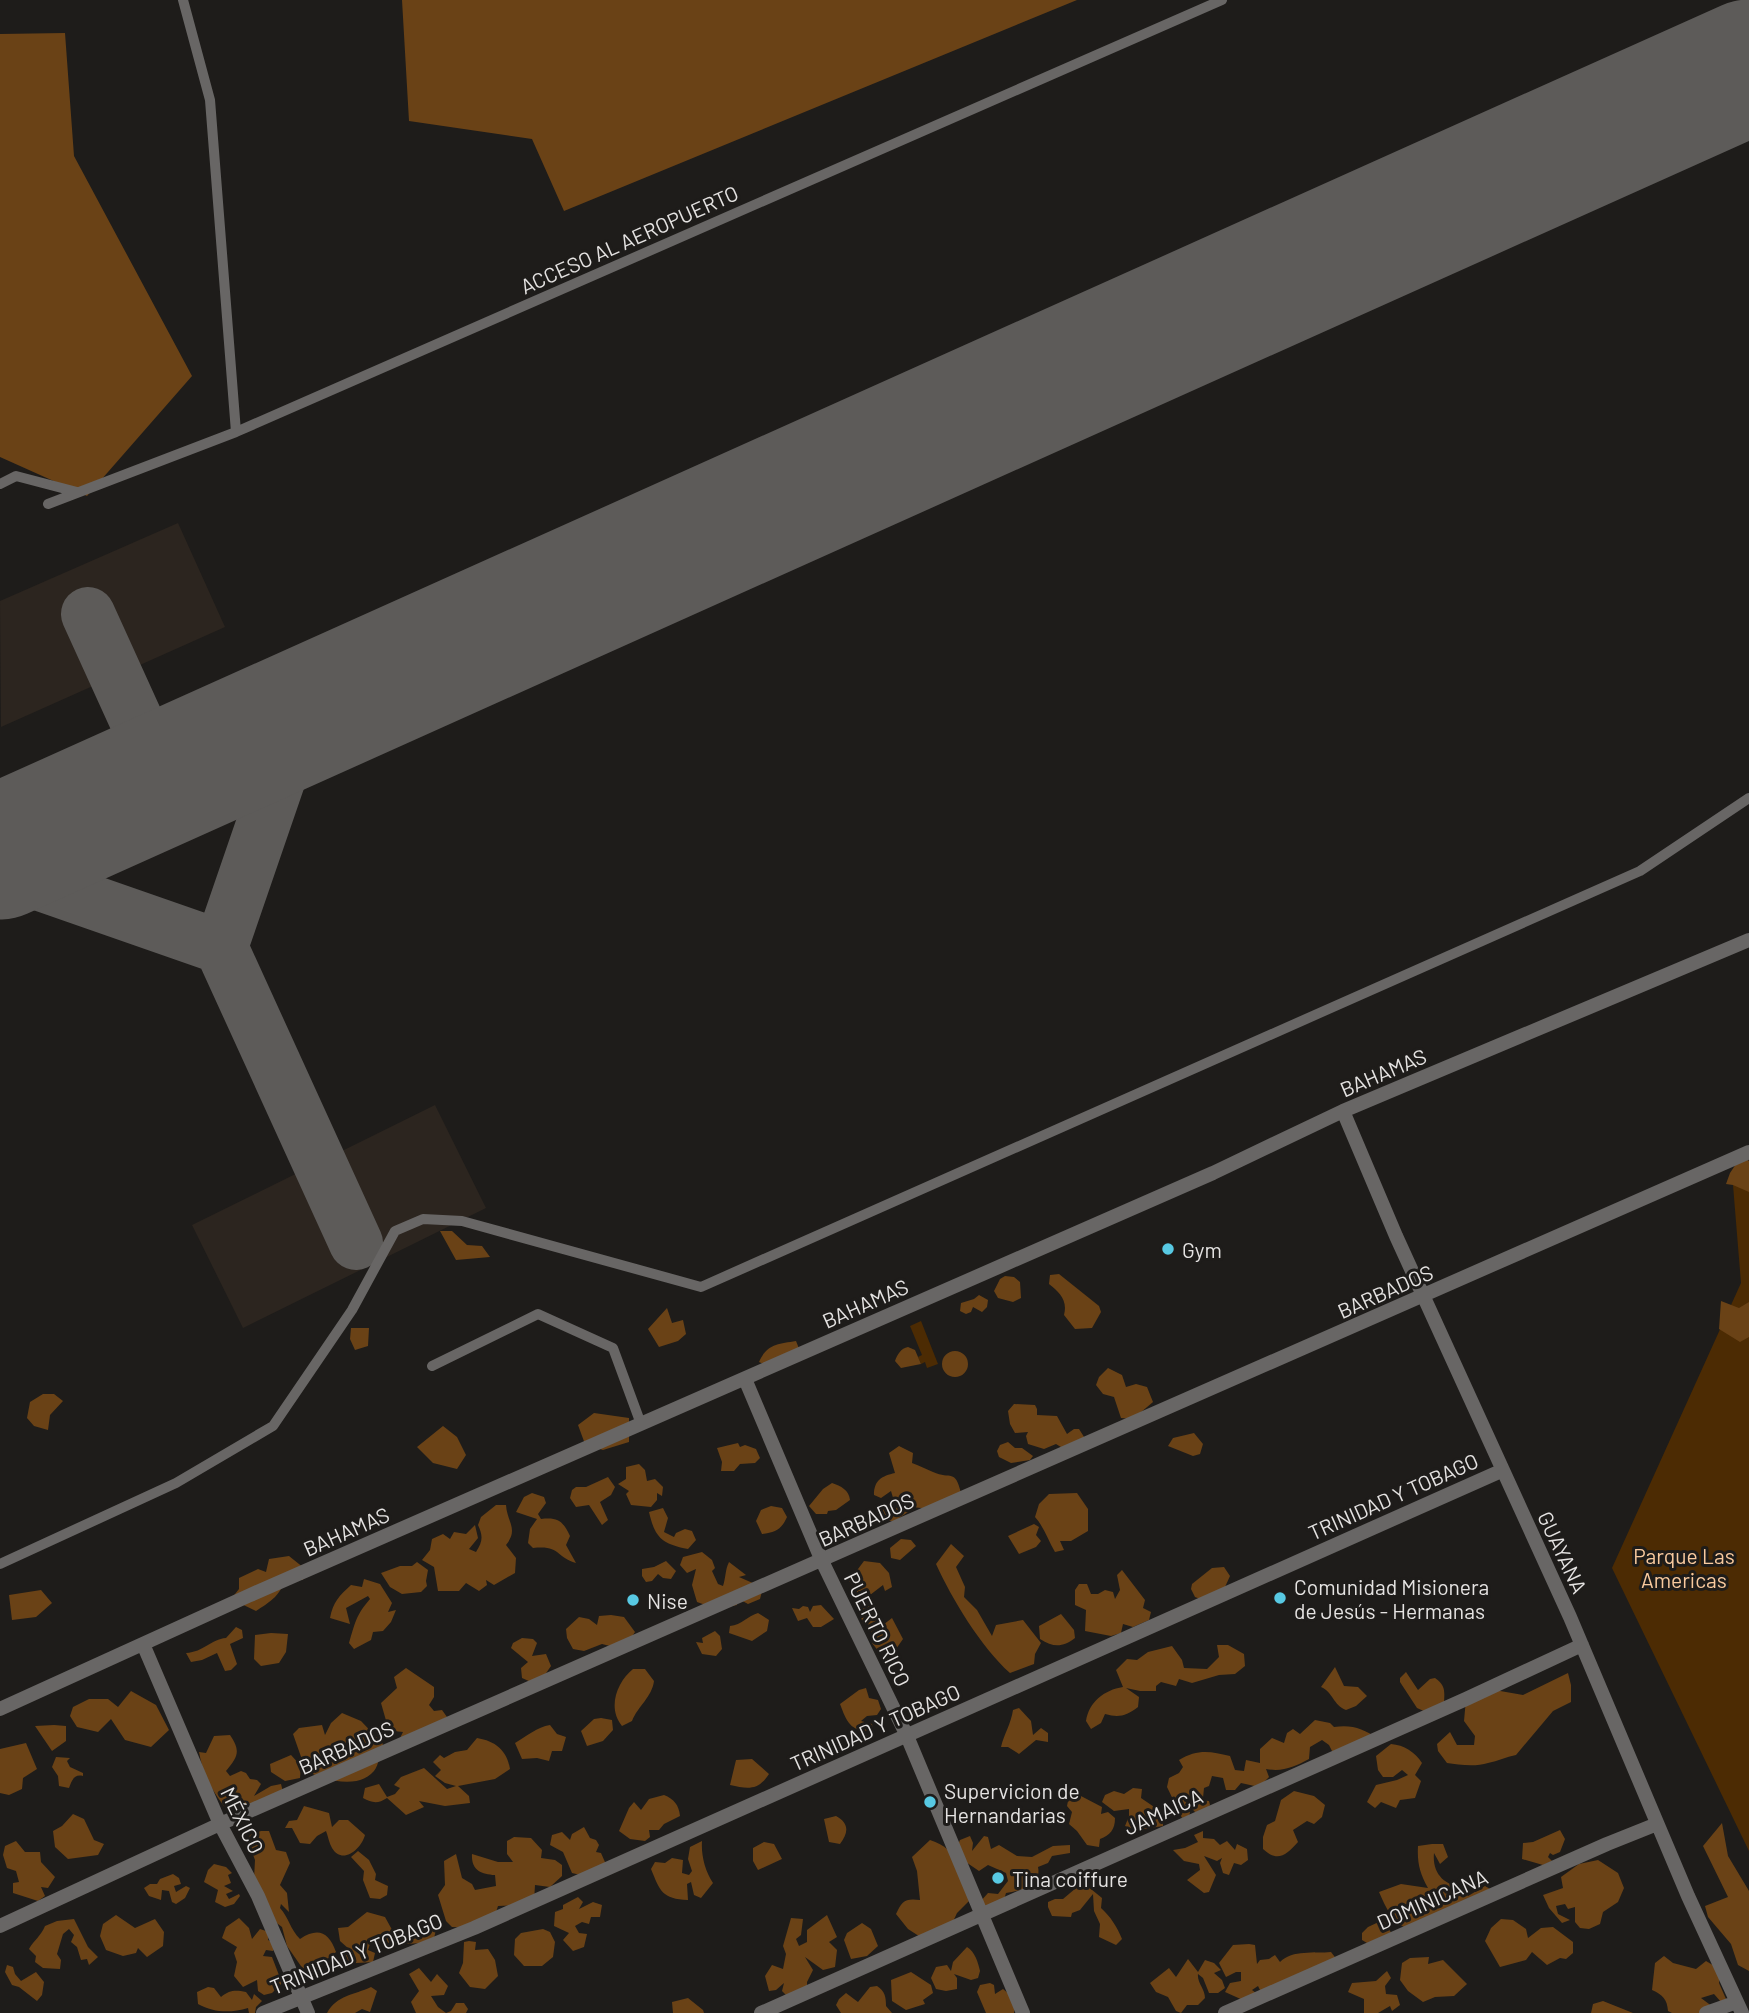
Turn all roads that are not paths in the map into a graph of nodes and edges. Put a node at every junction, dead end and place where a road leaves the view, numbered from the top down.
1 (183, 0) edge
2 (1222, 0) edge
3 (236, 432) junction
4 (0, 484) edge
5 (77, 492) junction
6 (48, 504) dead end
7 (1749, 798) edge
8 (1749, 940) edge
9 (1343, 1111) junction
10 (1749, 1152) edge
11 (1423, 1296) junction
12 (432, 1366) dead end
13 (745, 1379) junction
14 (641, 1424) junction
15 (1501, 1471) junction
16 (822, 1561) junction
17 (0, 1564) edge
18 (143, 1644) junction
19 (1582, 1645) junction
20 (0, 1709) edge
21 (906, 1736) junction
22 (220, 1824) junction
23 (1657, 1824) junction
24 (982, 1914) junction
25 (0, 1926) edge
26 (301, 1996) junction
27 (1739, 2008) edge
28 (263, 2013) edge
29 (308, 2013) edge
30 (761, 2013) edge
31 (1023, 2013) edge
32 (1225, 2013) edge
33 (1706, 2013) edge

1 - 3 lane
2 - 3 lane, ACCESO AL AEROPUERTO
3 - 5 lane, ACCESO AL AEROPUERTO
4 - 5 lane
5 - 6 lane, ACCESO AL AEROPUERTO
7 - 17 lane
8 - 9 street, BAHAMAS
9 - 11 street, GUAYANA
9 - 13 street, BAHAMAS
10 - 11 street, BARBADOS
11 - 15 street, GUAYANA
11 - 16 street, BARBADOS
12 - 14 lane
13 - 14 street, BAHAMAS
13 - 16 street, PUERTO RICO
14 - 18 street, BAHAMAS
15 - 19 street, GUAYANA
15 - 21 street, TRINIDAD Y TOBAGO
16 - 21 street, PUERTO RICO
16 - 22 street, BARBADOS
18 - 20 street, BAHAMAS
18 - 22 street, MÉXICO
19 - 23 street, GUAYANA
19 - 24 street, JAMAICA
21 - 24 street, PUERTO RICO
21 - 26 street, TRINIDAD Y TOBAGO
22 - 25 street, BARBADOS
22 - 26 street, MÉXICO
23 - 27 street, GUAYANA
23 - 32 street, DOMINICANA
24 - 30 street, JAMAICA
24 - 31 street, PUERTO RICO
26 - 28 street, TRINIDAD Y TOBAGO
26 - 29 street, MÉXICO
27 - 33 street

